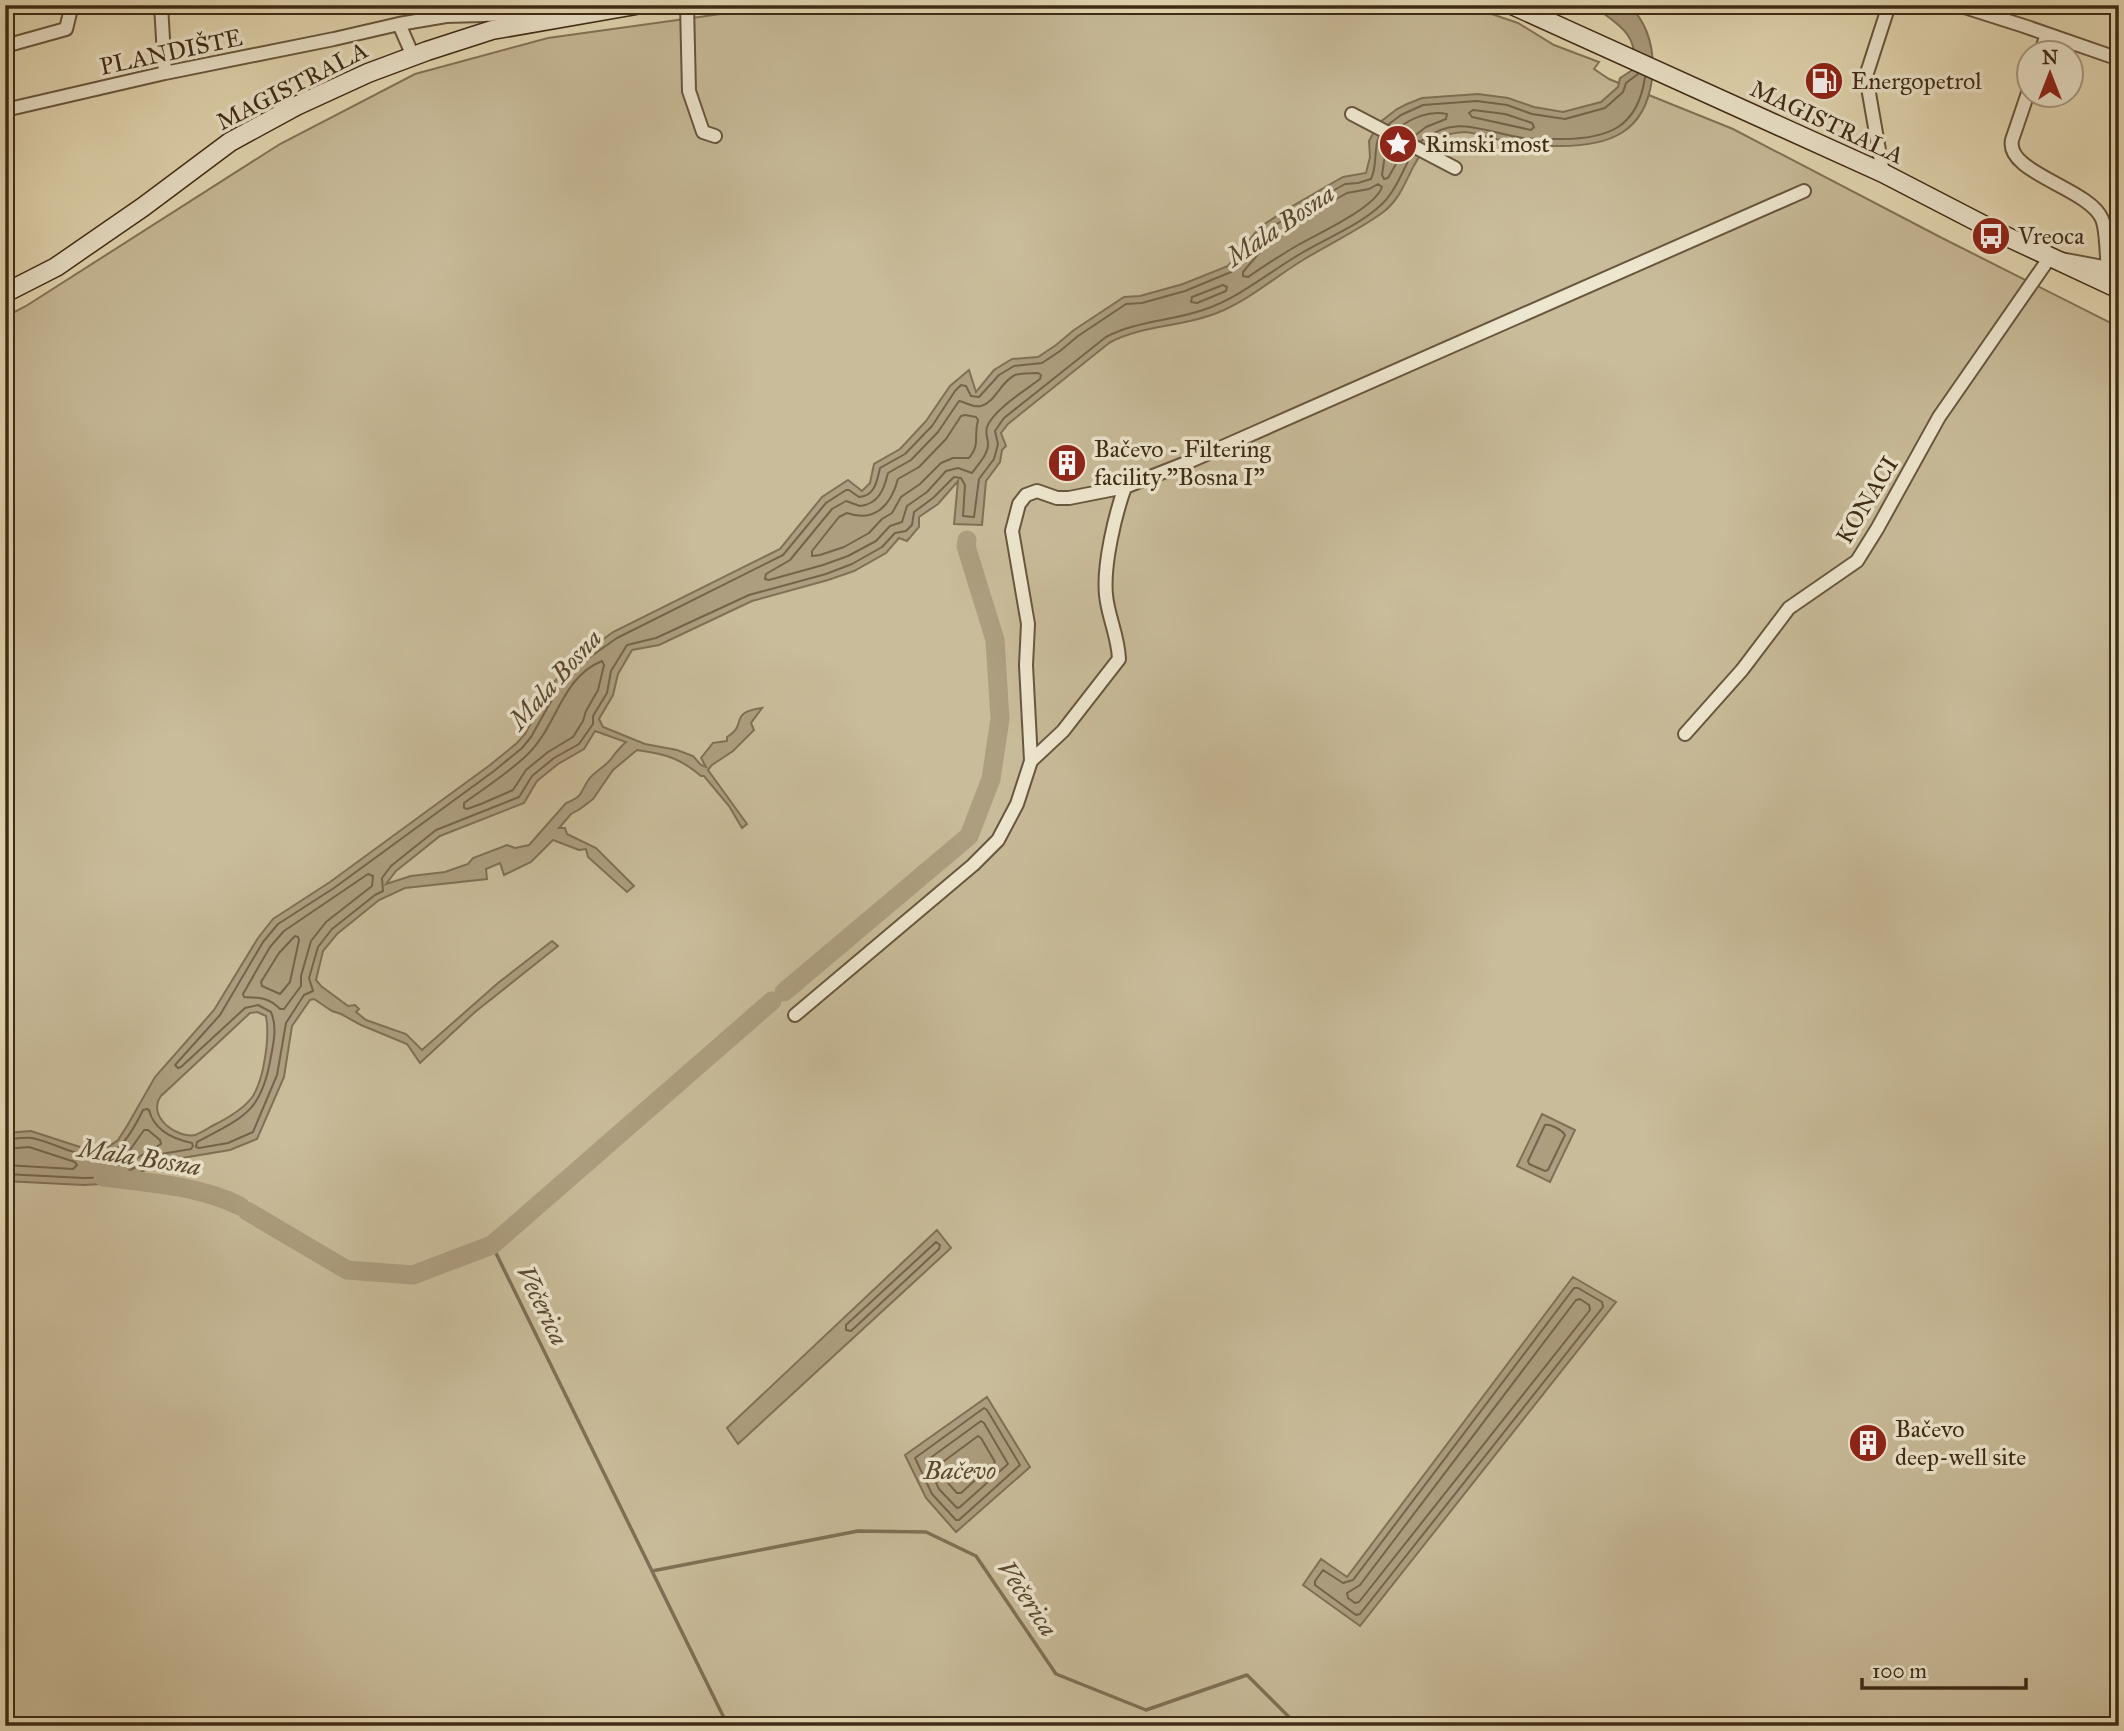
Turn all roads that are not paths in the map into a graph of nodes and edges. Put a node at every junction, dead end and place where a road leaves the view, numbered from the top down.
1 (72, 5) edge
2 (160, 5) edge
3 (636, 5) edge
4 (687, 5) edge
5 (1512, 5) edge
6 (1889, 5) edge
7 (1958, 5) edge
8 (596, 11) junction
9 (400, 24) junction
10 (2047, 34) junction
11 (2046, 38) edge
12 (5, 46) edge
13 (413, 56) junction
14 (2119, 59) edge
15 (165, 73) junction
16 (2022, 108) edge
17 (5, 110) edge
18 (1352, 114) dead end
19 (715, 136) dead end
20 (1455, 168) dead end
21 (1883, 173) junction
22 (1804, 191) dead end
23 (2050, 257) junction
24 (2113, 269) edge
25 (2119, 289) edge
26 (5, 293) edge
27 (1125, 487) junction
28 (1685, 734) dead end
29 (1031, 761) junction
30 (795, 1015) dead end

1 - 12 street
2 - 15 street
3 - 8 main road, MAGISTRALA
4 - 19 street
5 - 21 main road, MAGISTRALA
6 - 21 street
7 - 10 street
8 - 9 street, PLANDIŠTE
8 - 13 main road, MAGISTRALA
9 - 13 street
9 - 15 street, PLANDIŠTE
10 - 11 street
10 - 14 street
13 - 26 main road, MAGISTRALA
15 - 17 street, PLANDIŠTE
16 - 24 street
18 - 20 street
21 - 23 main road, MAGISTRALA
22 - 27 street
23 - 24 street
23 - 25 main road, MAGISTRALA
23 - 28 street, KONACI
27 - 29 street
27 - 29 street
29 - 30 street

